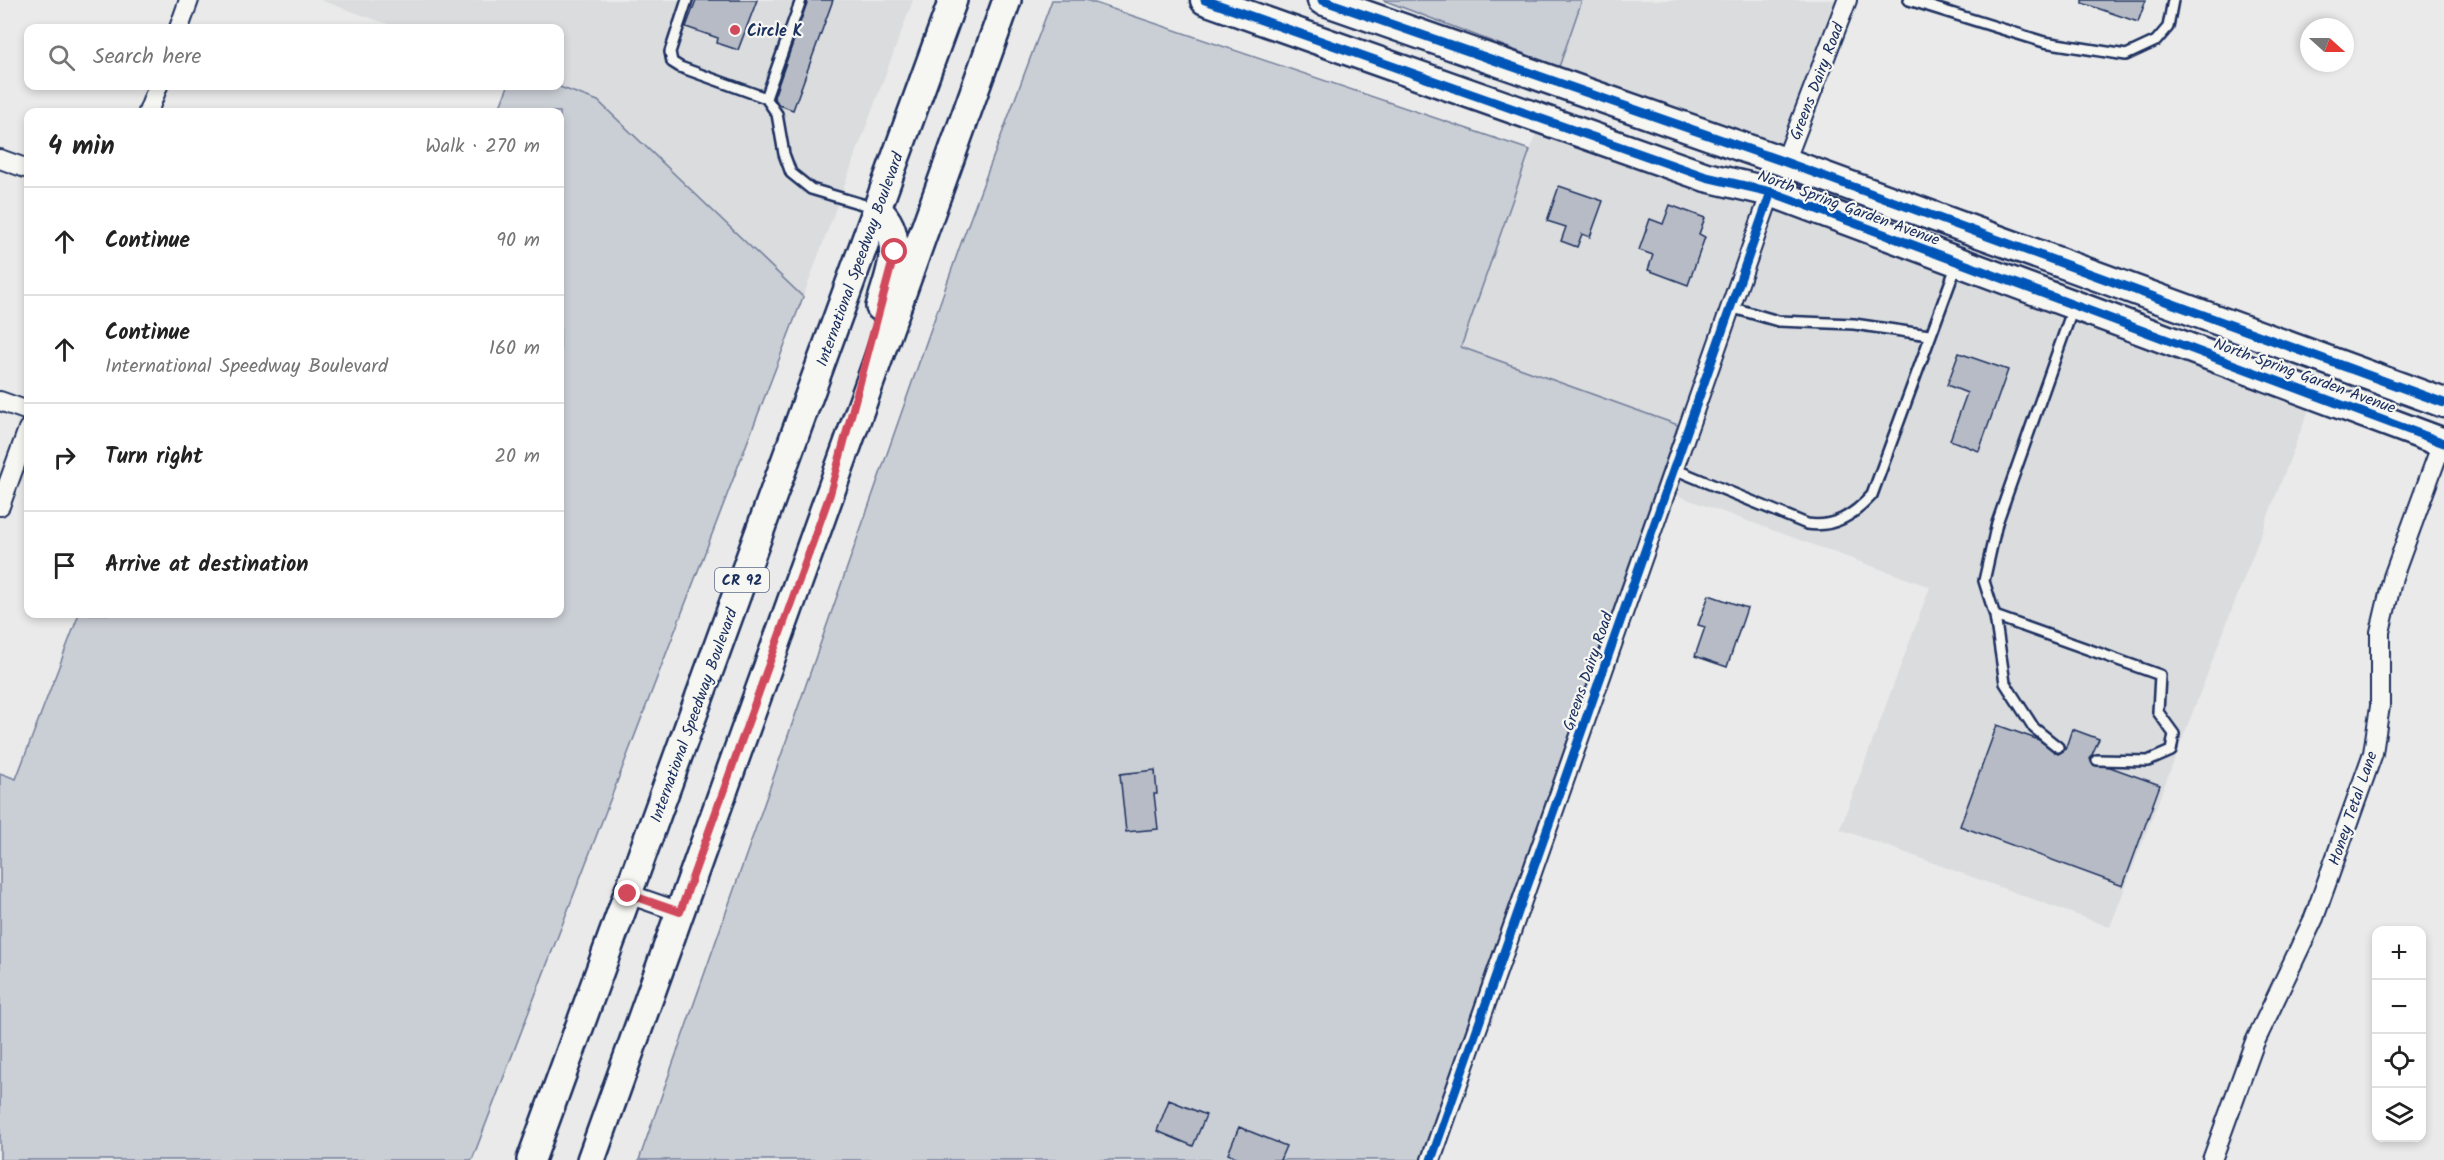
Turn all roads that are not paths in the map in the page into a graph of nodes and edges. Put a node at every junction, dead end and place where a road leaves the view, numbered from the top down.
1 (189, 0) edge
2 (687, 0) edge
3 (801, 0) edge
4 (953, 0) edge
5 (1007, 0) edge
6 (1205, 0) edge
7 (1322, 0) edge
8 (1847, 0) edge
9 (1909, 0) edge
10 (2173, 0) edge
11 (180, 24) edge
12 (156, 90) edge
13 (766, 98) junction
14 (150, 108) edge
15 (0, 159) edge
16 (1785, 162) junction
17 (24, 168) edge
18 (1706, 177) junction
19 (1856, 188) junction
20 (1771, 192) junction
21 (877, 209) junction
22 (1958, 262) junction
23 (2074, 305) junction
24 (1730, 308) junction
25 (1929, 335) junction
26 (0, 401) edge
27 (2444, 403) edge
28 (24, 410) edge
29 (24, 440) edge
30 (2443, 443) edge
31 (1674, 469) junction
32 (830, 494) junction
33 (0, 506) edge
34 (1995, 616) junction
35 (2058, 747) dead end
36 (2097, 760) dead end
37 (628, 894) junction
38 (680, 912) junction
39 (531, 1160) edge
40 (591, 1160) edge
41 (1431, 1160) edge
42 (2212, 1160) edge

1 - 11 street
2 - 13 lane
3 - 13 lane
4 - 21 main road, International Speedway Boulevard / CR 92
5 - 32 main road, CR 92
6 - 18 highway, North Spring Garden Avenue
7 - 16 highway, North Spring Garden Avenue
8 - 16 street, Greens Dairy Road
9 - 10 lane
12 - 14 street
13 - 21 lane
15 - 17 street
16 - 18 highway
16 - 19 highway, North Spring Garden Avenue
18 - 20 highway, North Spring Garden Avenue
19 - 20 highway
19 - 27 highway, North Spring Garden Avenue
20 - 22 highway, North Spring Garden Avenue
20 - 24 street, Greens Dairy Road
21 - 32 main road
21 - 37 main road, International Speedway Boulevard / CR 92
22 - 23 highway, North Spring Garden Avenue
22 - 25 lane
23 - 30 highway, North Spring Garden Avenue
23 - 34 lane
24 - 25 lane
24 - 31 street, Greens Dairy Road
25 - 31 lane
26 - 28 street
29 - 33 street
30 - 42 street, Honey Tetal Lane
31 - 41 street, Greens Dairy Road
32 - 38 main road, CR 92
34 - 35 lane
34 - 36 lane
37 - 38 street
37 - 39 main road, International Speedway Boulevard / CR 92
38 - 40 main road, CR 92

